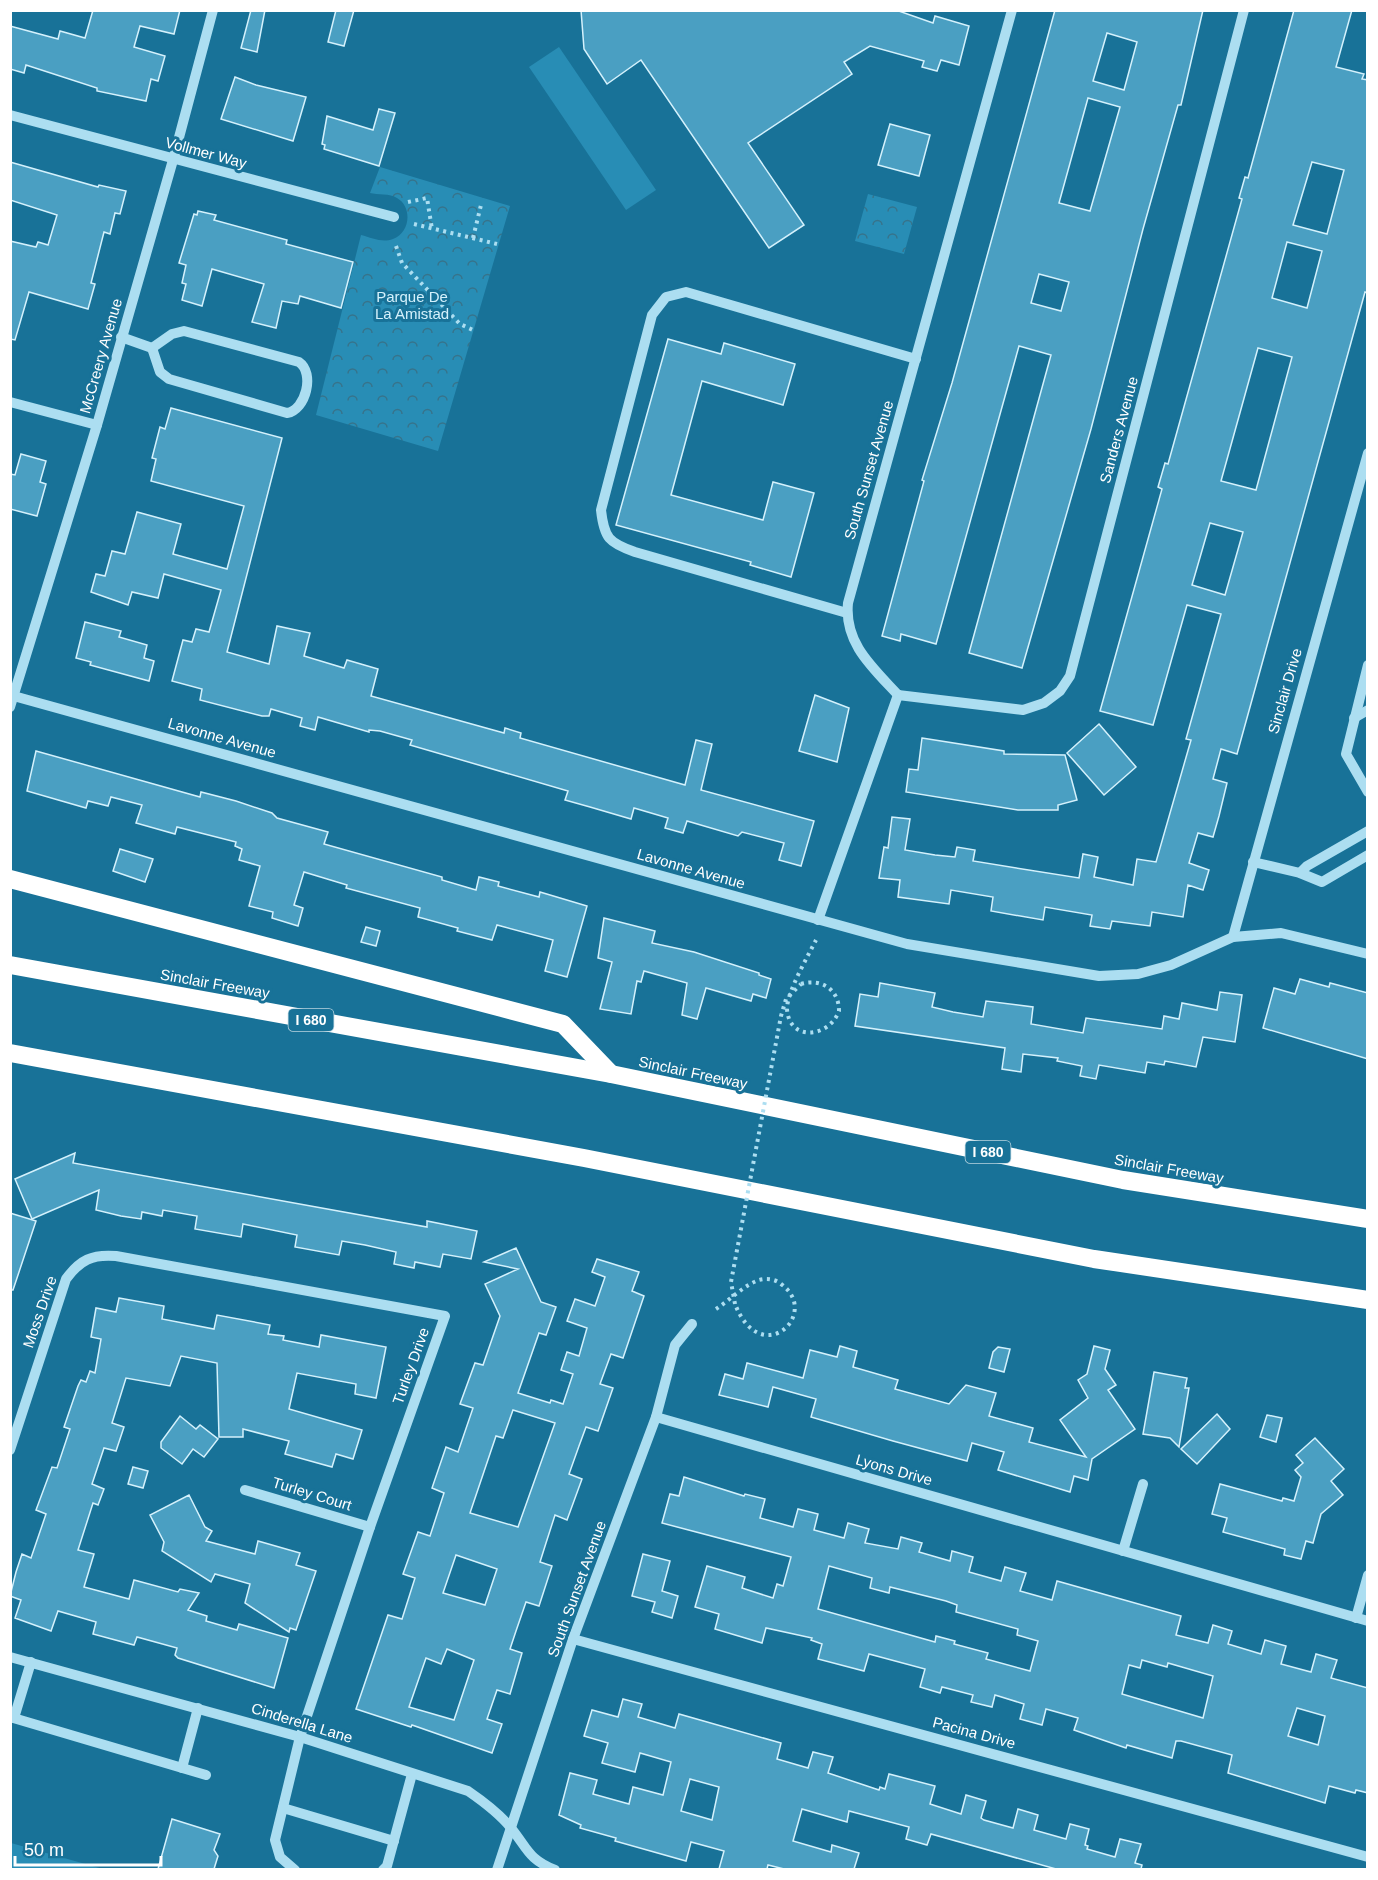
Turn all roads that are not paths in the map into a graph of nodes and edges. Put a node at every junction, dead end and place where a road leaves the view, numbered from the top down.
1 (213, 10) edge
2 (1012, 10) edge
3 (1244, 10) edge
4 (10, 115) edge
5 (174, 160) junction
6 (394, 217) dead end
7 (121, 337) junction
8 (152, 348) junction
9 (916, 359) junction
10 (10, 402) edge
11 (97, 425) junction
12 (1368, 453) edge
13 (847, 613) junction
14 (1368, 665) edge
15 (897, 695) junction
16 (12, 699) edge
17 (1368, 710) edge
18 (1354, 718) junction
19 (1368, 792) edge
20 (1368, 831) edge
21 (1368, 855) edge
22 (1253, 862) junction
23 (1300, 873) junction
24 (10, 879) edge
25 (818, 920) junction
26 (1233, 937) junction
27 (1368, 954) edge
28 (10, 965) edge
29 (10, 1053) edge
30 (611, 1074) junction
31 (1368, 1219) edge
32 (86, 1258) joint
33 (1359, 1299) edge
34 (1368, 1314) edge
35 (692, 1324) dead end
36 (656, 1417) junction
37 (10, 1450) edge
38 (1143, 1484) dead end
39 (245, 1490) dead end
40 (370, 1527) junction
41 (1123, 1551) junction
42 (1368, 1575) edge
43 (1356, 1618) junction
44 (1368, 1621) edge
45 (573, 1638) junction
46 (10, 1657) edge
47 (31, 1662) junction
48 (198, 1708) junction
49 (12, 1718) edge
50 (300, 1737) junction
51 (182, 1768) junction
52 (412, 1773) junction
53 (206, 1775) dead end
54 (283, 1808) junction
55 (511, 1828) junction
56 (394, 1841) junction
57 (1368, 1857) edge
58 (295, 1869) edge
59 (383, 1869) edge
60 (497, 1869) edge
61 (555, 1869) edge

1 - 5 street, McCreery Avenue
2 - 9 street, South Sunset Avenue
3 - 15 street, Sanders Avenue
4 - 5 street, Vollmer Way
5 - 6 street, Vollmer Way
5 - 7 street, McCreery Avenue
7 - 8 street
7 - 11 street, McCreery Avenue
8 - 8 street
9 - 13 street, South Sunset Avenue
9 - 13 street
10 - 11 street
11 - 16 street, McCreery Avenue
12 - 22 street, Sinclair Drive
13 - 15 street, South Sunset Avenue
14 - 18 street
15 - 25 street
16 - 25 street, Lavonne Avenue
17 - 18 street
18 - 19 street
20 - 23 street
21 - 23 street
22 - 23 street
22 - 26 street, Sinclair Drive
24 - 30 highway
25 - 26 street, Lavonne Avenue
26 - 27 street, Lavonne Avenue
28 - 30 highway, Sinclair Freeway / I 680
29 - 33 highway
30 - 31 highway, Sinclair Freeway / I 680
32 - 37 street, Moss Drive
32 - 40 street, Turley Drive
33 - 34 highway
35 - 36 street, South Sunset Avenue
36 - 41 street, Lyons Drive
36 - 45 street, South Sunset Avenue
38 - 41 street
39 - 40 street, Turley Court
40 - 50 street, Turley Drive
41 - 43 street, Lyons Drive
42 - 43 street
43 - 44 street, Lyons Drive
45 - 55 street, South Sunset Avenue
45 - 57 street, Pacina Drive
46 - 47 street, Cinderella Lane
47 - 48 street, Cinderella Lane
47 - 49 street
48 - 50 street, Cinderella Lane
48 - 51 street
49 - 51 street
50 - 52 street, Cinderella Lane
50 - 54 street, Turley Drive
51 - 53 street
52 - 55 street, Cinderella Lane
52 - 56 street
54 - 56 street
54 - 58 street, Turley Drive
55 - 60 street, South Sunset Avenue
55 - 61 street, Cinderella Lane
56 - 59 street

